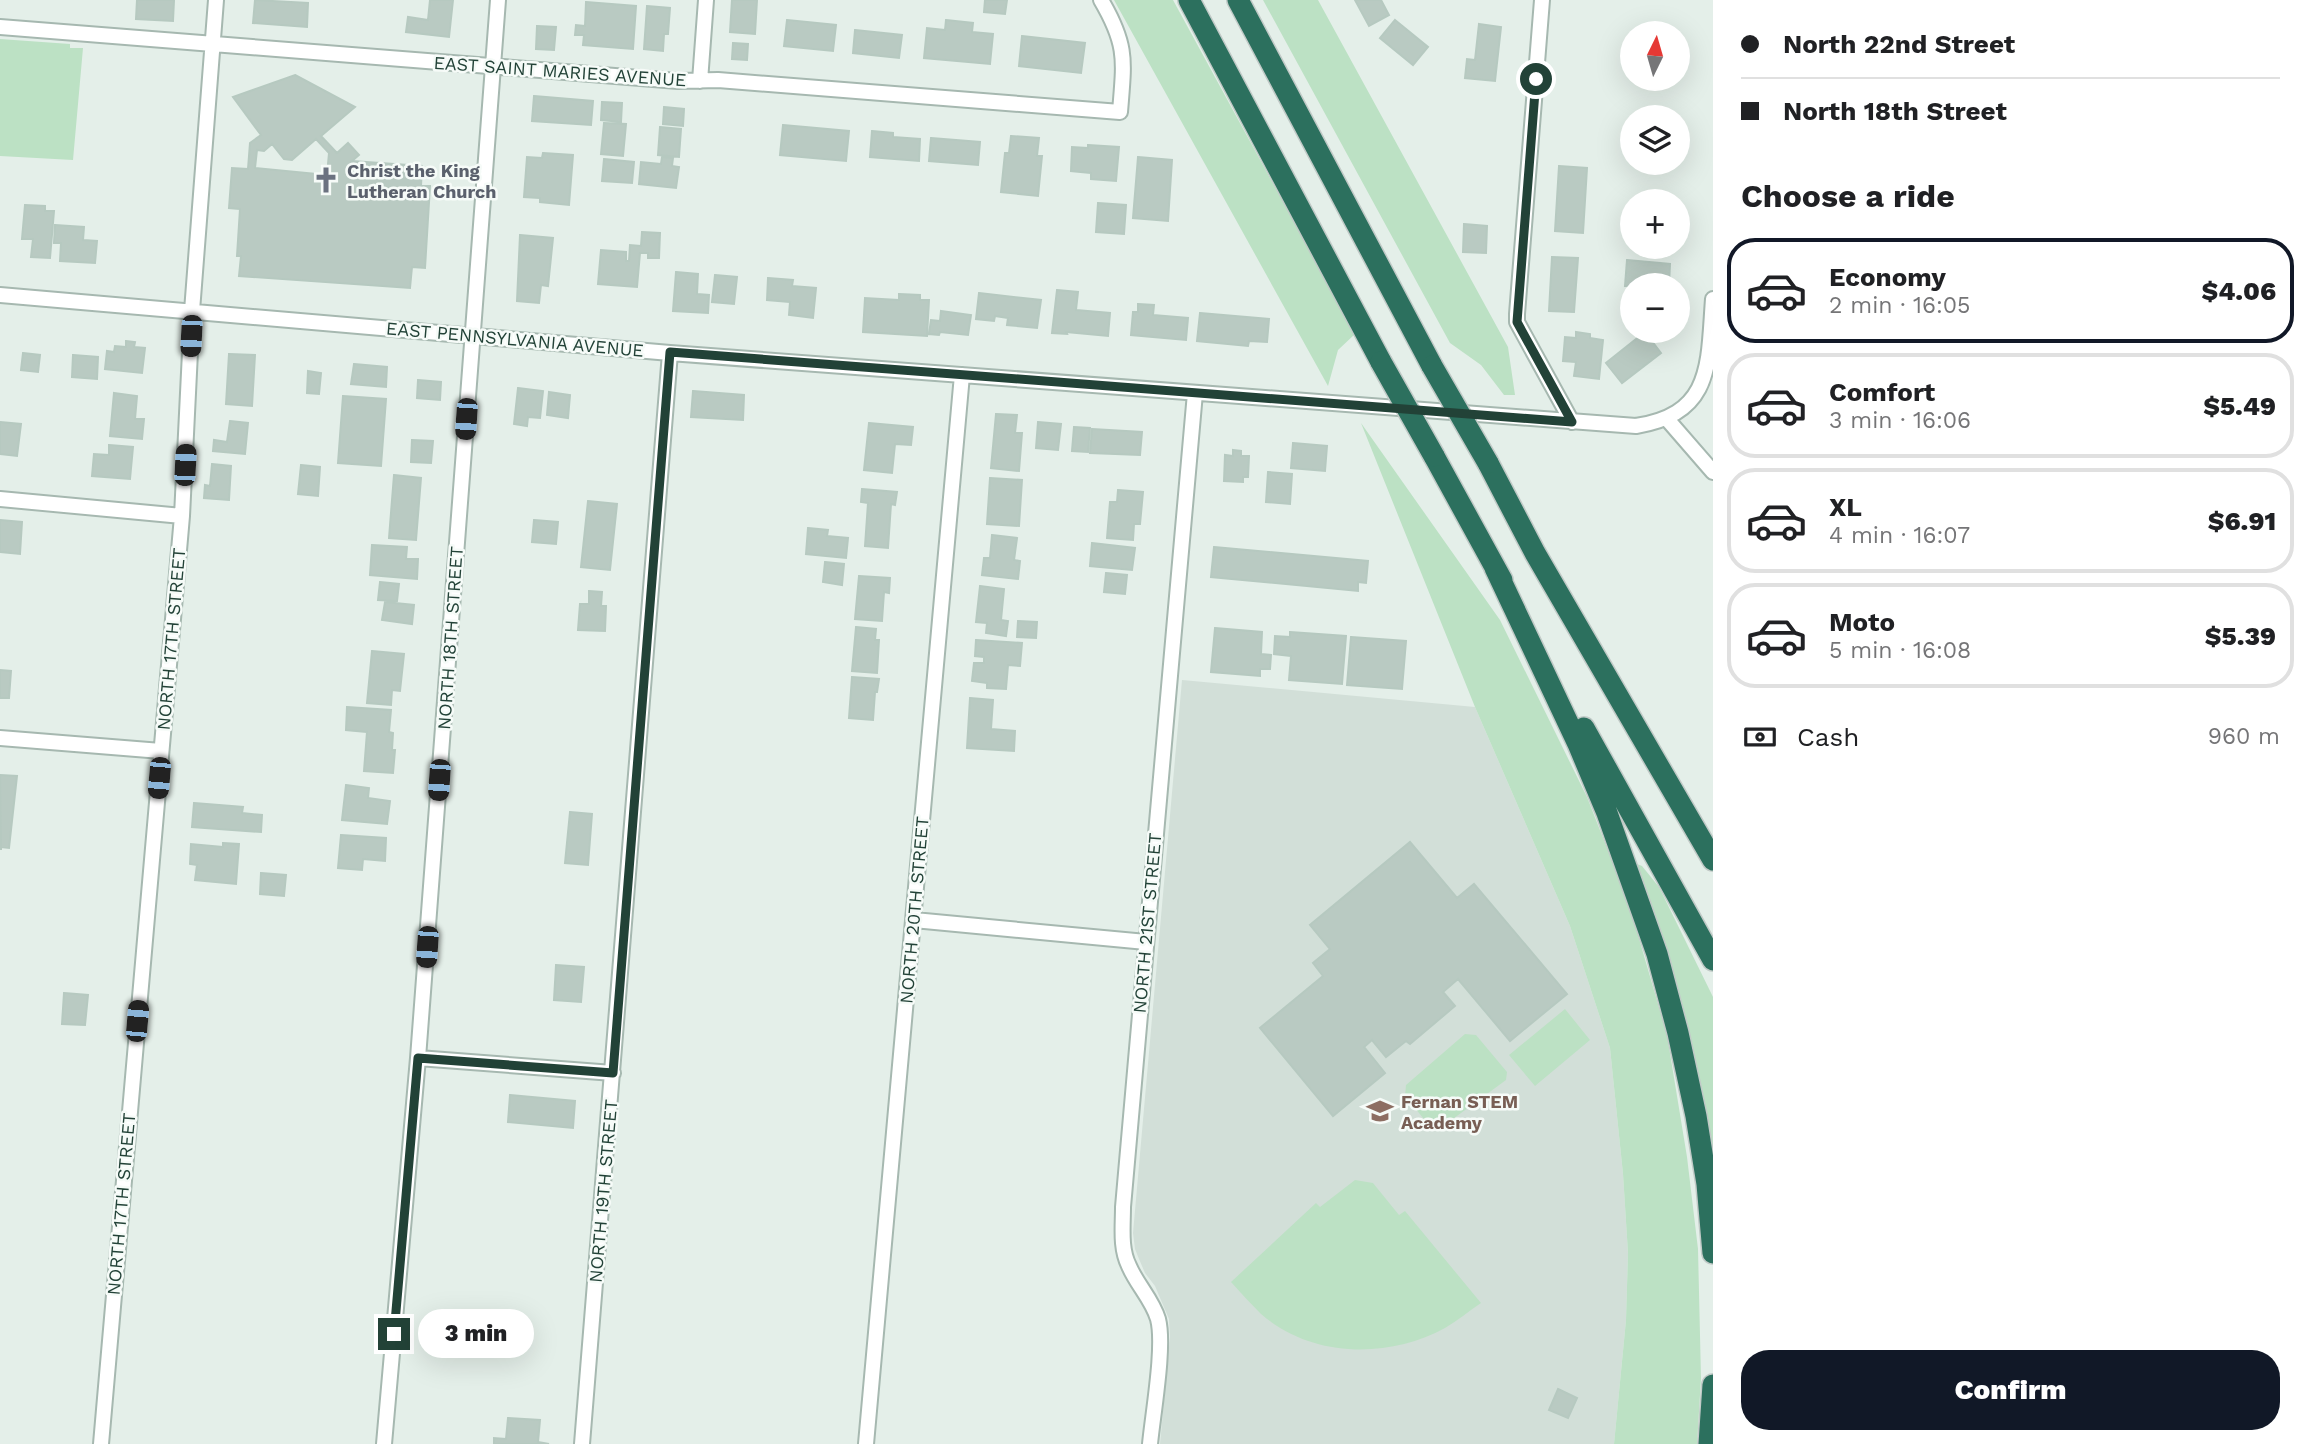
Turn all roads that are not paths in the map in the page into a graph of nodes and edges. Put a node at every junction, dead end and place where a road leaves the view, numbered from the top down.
1 (216, 0) edge
2 (498, 0) edge
3 (706, 0) edge
4 (1101, 0) edge
5 (1189, 0) edge
6 (1238, 0) edge
7 (1530, 0) edge
8 (1542, 0) edge
9 (0, 27) edge
10 (212, 44) junction
11 (492, 66) junction
12 (699, 81) junction
13 (0, 295) edge
14 (1713, 299) edge
15 (192, 311) junction
16 (472, 336) junction
17 (670, 352) junction
18 (962, 375) junction
19 (1195, 393) junction
20 (1667, 419) junction
21 (1572, 422) junction
22 (1713, 472) edge
23 (0, 499) edge
24 (182, 516) junction
25 (1495, 568) junction
26 (0, 738) edge
27 (161, 751) junction
28 (1713, 860) edge
29 (914, 920) junction
30 (1146, 942) junction
31 (1713, 960) edge
32 (418, 1058) junction
33 (613, 1073) junction
34 (1713, 1253) edge
35 (1713, 1385) edge
36 (100, 1444) edge
37 (384, 1444) edge
38 (582, 1444) edge
39 (866, 1444) edge
40 (1150, 1444) edge
41 (1709, 1444) edge

1 - 10 street, NORTH 17TH STREET
2 - 11 street, NORTH 18TH STREET
3 - 12 street
4 - 12 street, EAST SAINT MARIES AVENUE
5 - 25 highway, bridge
6 - 28 highway, bridge
7 - 8 street
8 - 21 street
9 - 10 street, EAST SAINT MARIES AVENUE
10 - 11 street, EAST SAINT MARIES AVENUE
10 - 15 street, NORTH 17TH STREET
11 - 12 street, EAST SAINT MARIES AVENUE
11 - 16 street, NORTH 18TH STREET
13 - 15 street, EAST PENNSYLVANIA AVENUE
14 - 20 street, EAST PENNSYLVANIA AVENUE
15 - 16 street, EAST PENNSYLVANIA AVENUE
15 - 24 street, NORTH 17TH STREET
16 - 17 street, EAST PENNSYLVANIA AVENUE
16 - 32 street, NORTH 18TH STREET
17 - 18 street, EAST PENNSYLVANIA AVENUE
17 - 33 street, NORTH 19TH STREET
18 - 19 street, EAST PENNSYLVANIA AVENUE
18 - 29 street, NORTH 20TH STREET
19 - 21 street, EAST PENNSYLVANIA AVENUE
19 - 30 street, NORTH 21ST STREET
20 - 21 street, EAST PENNSYLVANIA AVENUE
20 - 22 street
23 - 24 street
24 - 27 street, NORTH 17TH STREET
25 - 31 highway
25 - 34 highway
26 - 27 street
27 - 36 street, NORTH 17TH STREET
29 - 30 street
29 - 39 street, NORTH 20TH STREET
30 - 40 street, NORTH 21ST STREET
32 - 33 street
32 - 37 street, NORTH 18TH STREET
33 - 38 street, NORTH 19TH STREET
35 - 41 highway

